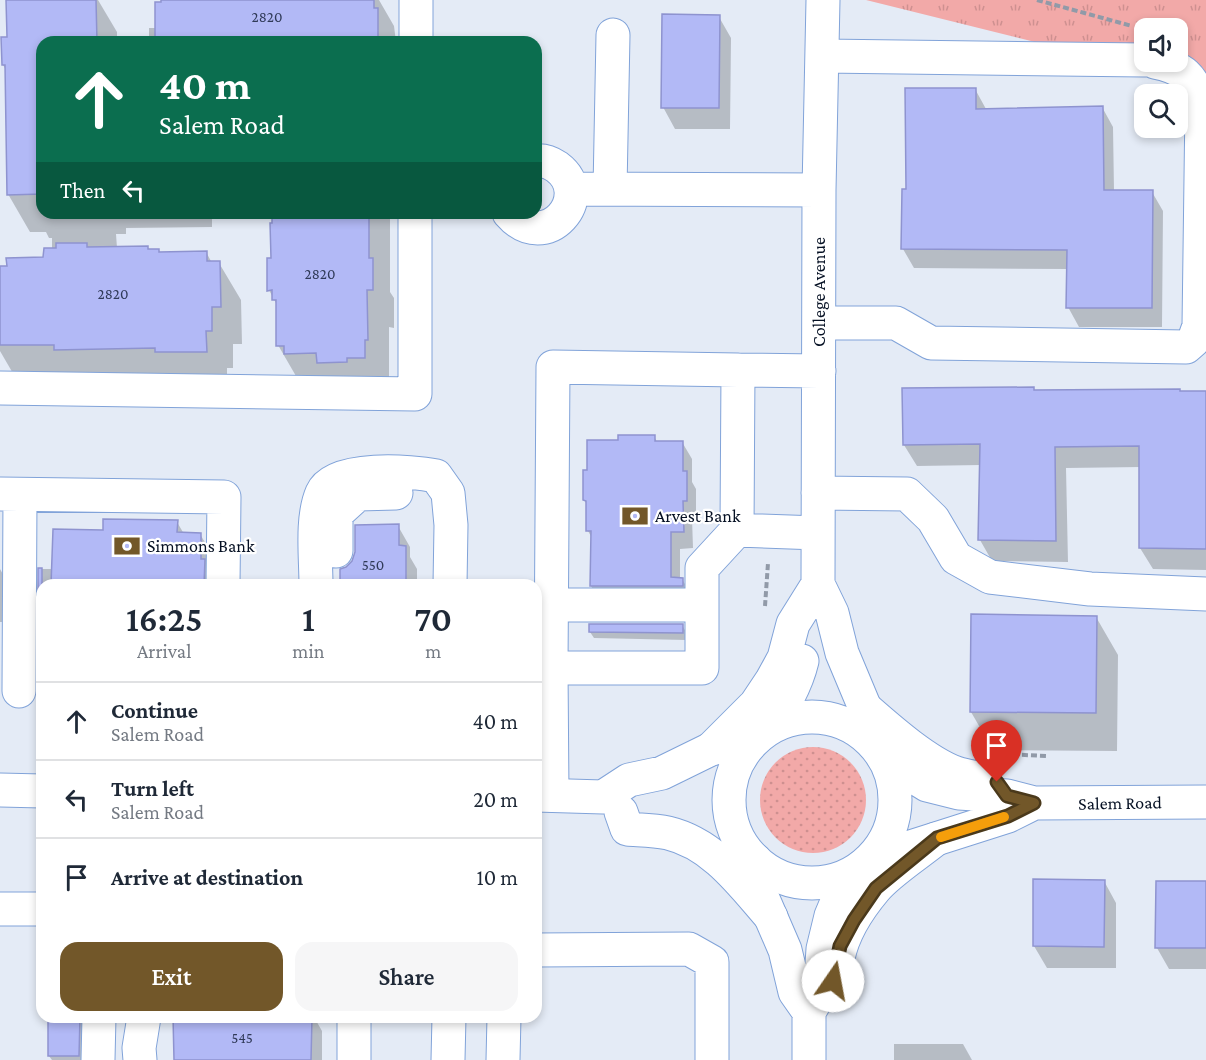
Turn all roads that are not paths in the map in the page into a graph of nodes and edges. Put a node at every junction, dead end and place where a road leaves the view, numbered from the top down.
1 (416, 0) edge
2 (823, 0) edge
3 (613, 35) dead end
4 (416, 36) edge
5 (823, 56) junction
6 (1134, 60) edge
7 (1182, 72) edge
8 (542, 162) edge
9 (571, 189) junction
10 (610, 189) junction
11 (819, 190) junction
12 (415, 219) edge
13 (514, 219) edge
14 (819, 323) junction
15 (738, 370) junction
16 (819, 371) junction
17 (0, 388) edge
18 (818, 493) junction
19 (10, 495) edge
20 (451, 525) junction
21 (737, 530) junction
22 (818, 533) junction
23 (223, 579) edge
24 (316, 579) edge
25 (336, 579) edge
26 (450, 579) edge
27 (813, 592) junction
28 (1206, 594) edge
29 (551, 605) junction
30 (702, 605) junction
31 (551, 668) junction
32 (20, 691) edge
33 (865, 708) junction
34 (763, 733) junction
35 (711, 748) junction
36 (880, 752) junction
37 (0, 790) edge
38 (36, 791) edge
39 (544, 795) edge
40 (1021, 800) junction
41 (1206, 802) edge
42 (612, 804) junction
43 (937, 838) junction
44 (748, 851) junction
45 (866, 863) junction
46 (0, 909) edge
47 (36, 909) edge
48 (771, 917) junction
49 (542, 950) edge
50 (814, 1002) junction
51 (99, 1023) edge
52 (143, 1023) edge
53 (354, 1023) edge
54 (449, 1023) edge
55 (504, 1023) edge
56 (98, 1060) edge
57 (140, 1060) edge
58 (354, 1060) edge
59 (448, 1060) edge
60 (503, 1060) edge
61 (712, 1060) edge
62 (809, 1060) edge

1 - 4 main road
2 - 5 main road, College Avenue
3 - 10 main road
5 - 6 main road
5 - 11 main road, College Avenue
7 - 14 main road
8 - 9 main road
9 - 10 main road
9 - 13 main road
10 - 11 main road
11 - 14 main road, College Avenue
12 - 17 main road
14 - 16 main road, College Avenue
15 - 16 main road
15 - 21 main road
15 - 29 main road
16 - 18 main road, College Avenue
18 - 22 main road, College Avenue
18 - 28 main road
19 - 23 main road
19 - 32 main road
20 - 24 main road
20 - 25 main road
20 - 26 main road
21 - 22 main road
21 - 30 main road
22 - 27 main road, College Avenue
27 - 33 main road, College Avenue
27 - 34 main road, College Avenue
27 - 35 main road
29 - 30 main road
29 - 31 main road
30 - 31 main road
31 - 39 main road
33 - 36 main road, College Avenue
33 - 40 main road
34 - 35 main road
34 - 36 main road
34 - 44 main road
35 - 42 main road
36 - 40 main road, Salem Road
36 - 45 main road
37 - 38 main road
39 - 42 main road
40 - 41 main road, Salem Road
40 - 43 main road, Salem Road
42 - 44 main road
42 - 48 main road
43 - 45 main road, Salem Road
43 - 50 main road
44 - 45 main road
44 - 48 main road
45 - 50 main road
46 - 47 main road
48 - 50 main road
49 - 61 main road
50 - 62 main road
51 - 56 main road
52 - 57 main road
53 - 58 main road
54 - 59 main road
55 - 60 main road

